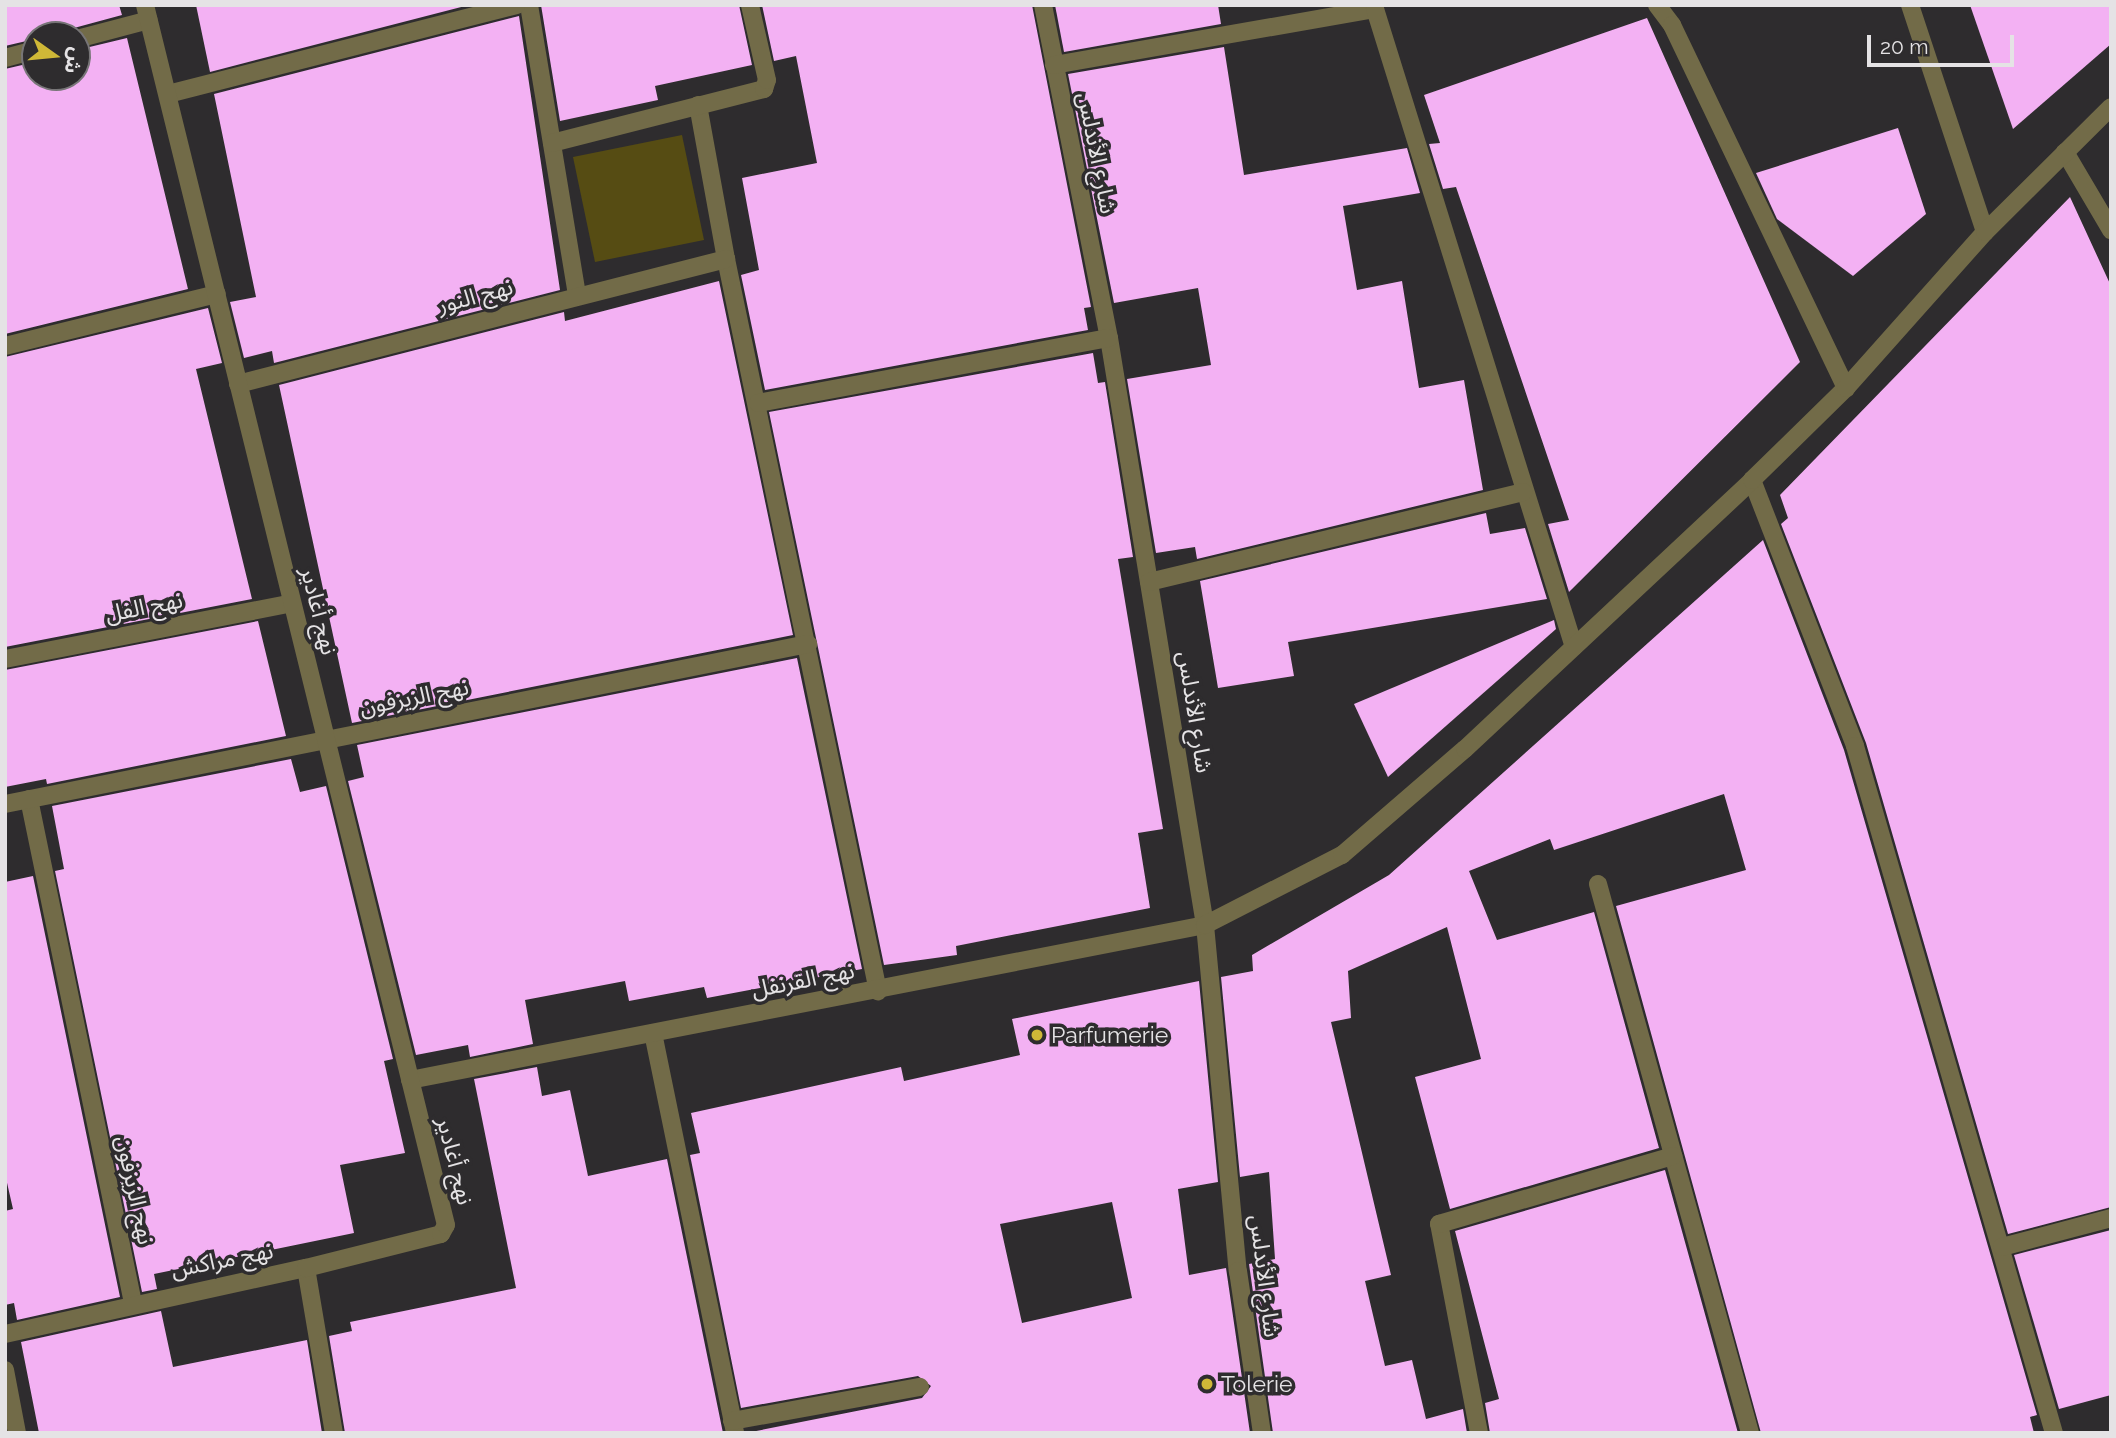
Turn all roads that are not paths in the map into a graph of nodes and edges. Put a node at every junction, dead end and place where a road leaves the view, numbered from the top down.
1 (516, 5) edge
2 (529, 5) edge
3 (750, 5) edge
4 (1043, 5) edge
5 (1657, 5) edge
6 (1910, 5) edge
7 (147, 13) edge
8 (91, 34) edge
9 (1054, 65) junction
10 (168, 94) junction
11 (698, 105) junction
12 (2111, 107) edge
13 (552, 143) junction
14 (2065, 152) junction
15 (2111, 230) edge
16 (1985, 232) junction
17 (726, 259) junction
18 (217, 294) junction
19 (577, 295) junction
20 (1109, 338) junction
21 (5, 346) edge
22 (238, 384) junction
23 (1846, 388) junction
24 (758, 403) junction
25 (1752, 480) junction
26 (1524, 492) junction
27 (1149, 582) junction
28 (292, 603) junction
29 (808, 644) junction
30 (1574, 647) junction
31 (5, 659) edge
32 (325, 739) junction
33 (29, 799) junction
34 (5, 804) edge
35 (1598, 884) dead end
36 (1205, 925) junction
37 (878, 991) junction
38 (653, 1033) junction
39 (410, 1080) junction
40 (1673, 1156) junction
41 (2111, 1218) edge
42 (445, 1228) joint
43 (2002, 1247) junction
44 (306, 1268) junction
45 (133, 1303) junction
46 (5, 1334) edge
47 (5, 1370) edge
48 (920, 1387) dead end
49 (733, 1427) edge
50 (17, 1433) edge
51 (334, 1433) edge
52 (1262, 1433) edge
53 (1479, 1433) edge
54 (1750, 1433) edge
55 (2054, 1433) edge

1 - 10 street
2 - 13 street
3 - 11 street
4 - 9 street, شارع الأندلس
5 - 23 street
6 - 16 street
7 - 8 street
7 - 10 street, نهج أغادير
9 - 20 street, شارع الأندلس
9 - 26 street
10 - 18 street, نهج أغادير
11 - 13 street
11 - 17 street
12 - 14 street, نهج القرنفل
13 - 19 street
14 - 15 street
14 - 16 street, نهج القرنفل
16 - 23 street, نهج القرنفل
17 - 19 street, نهج النور
17 - 24 street
18 - 21 street
18 - 22 street, نهج أغادير
19 - 22 street, نهج النور
20 - 24 street
20 - 27 street, شارع الأندلس
22 - 28 street, نهج أغادير
23 - 25 street, نهج القرنفل
24 - 29 street
25 - 30 street, نهج القرنفل
25 - 43 street
26 - 27 street
26 - 30 street
27 - 36 street, شارع الأندلس
28 - 31 street, نهج الفل
28 - 32 street, نهج أغادير
29 - 32 street, نهج الزيزفون
29 - 37 street
30 - 36 street, نهج القرنفل
32 - 33 street, نهج الزيزفون
32 - 39 street, نهج أغادير
33 - 34 street, نهج الزيزفون
33 - 45 street, نهج الزيزفون
35 - 40 street
36 - 37 street, نهج القرنفل
36 - 52 street, شارع الأندلس
37 - 38 street, نهج القرنفل
38 - 39 street, نهج القرنفل
38 - 49 street
39 - 42 street, نهج أغادير
40 - 53 street
40 - 54 street
41 - 43 street
42 - 44 street, نهج مراكش
43 - 55 street
44 - 45 street, نهج مراكش
44 - 51 street
45 - 46 street, نهج مراكش
47 - 50 street
48 - 49 street

